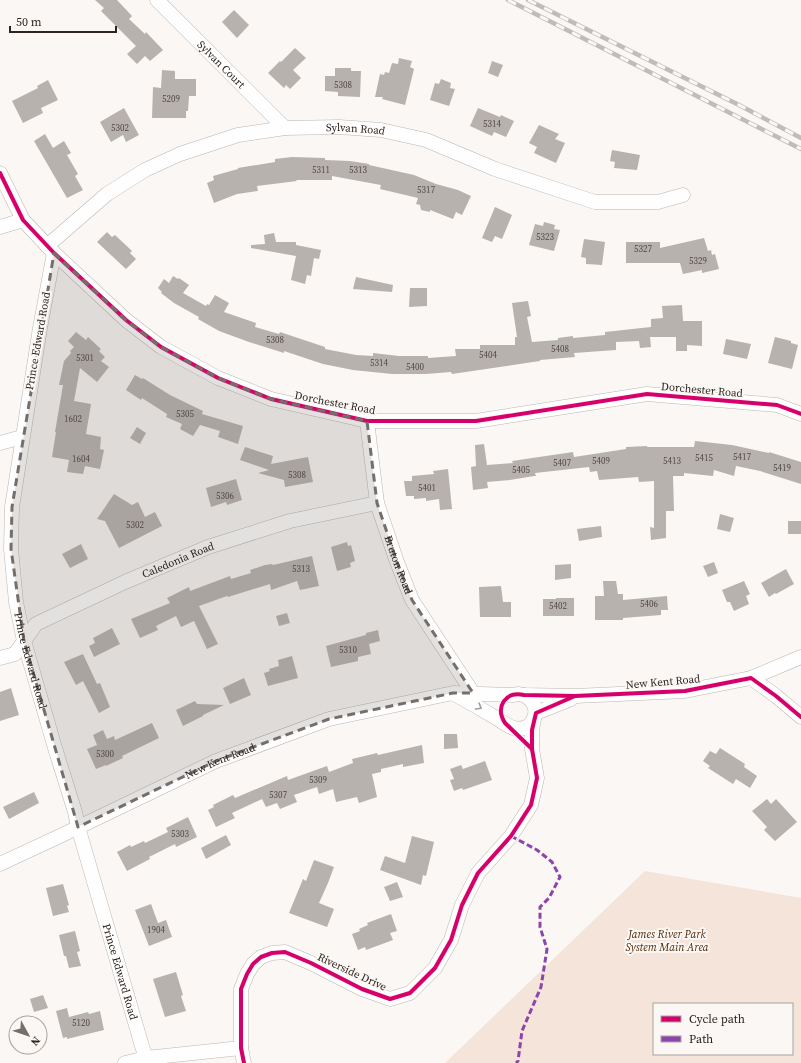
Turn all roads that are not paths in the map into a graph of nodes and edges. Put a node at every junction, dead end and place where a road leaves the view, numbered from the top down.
1 (157, 0) edge
2 (286, 128) junction
3 (0, 174) edge
4 (683, 195) dead end
5 (23, 220) junction
6 (0, 227) edge
7 (50, 249) junction
8 (801, 414) edge
9 (367, 421) junction
10 (22, 437) junction
11 (0, 443) edge
12 (377, 503) junction
13 (24, 641) junction
14 (801, 657) edge
15 (0, 658) edge
16 (751, 678) junction
17 (452, 693) junction
18 (473, 693) junction
19 (519, 695) junction
20 (575, 696) junction
21 (535, 715) junction
22 (801, 717) edge
23 (507, 725) junction
24 (532, 749) junction
25 (78, 827) junction
26 (0, 864) edge
27 (241, 1048) junction
28 (146, 1058) junction
29 (125, 1063) edge
30 (244, 1063) edge

1 - 2 street, Sylvan Court
2 - 4 street, Sylvan Road
2 - 7 street, Sylvan Road
3 - 5 street, Dorchester Road
5 - 6 street
5 - 7 street, Dorchester Road
7 - 9 street, Dorchester Road
7 - 10 street, Prince Edward Road
8 - 9 street, Dorchester Road
9 - 12 street, Bruton Road
10 - 11 street
10 - 13 street, Prince Edward Road
12 - 13 street, Caledonia Road
12 - 18 street, Bruton Road
13 - 15 street, Caledonia Road
13 - 25 street, Prince Edward Road
14 - 16 street, New Kent Road
16 - 20 street, New Kent Road
16 - 22 street
17 - 18 street, New Kent Road
17 -> 23 street
17 - 25 street, New Kent Road
18 - 19 street, New Kent Road
19 - 20 street, New Kent Road
19 - 21 street
19 - 23 street
20 - 21 street, New Kent Road
21 - 23 street, New Kent Road
21 - 24 street, Riverside Drive
23 - 24 street
24 - 27 street, Riverside Drive
25 - 26 street, New Kent Road
25 - 28 street, Prince Edward Road
27 - 28 street
27 - 30 street, Riverside Drive
28 - 29 street

